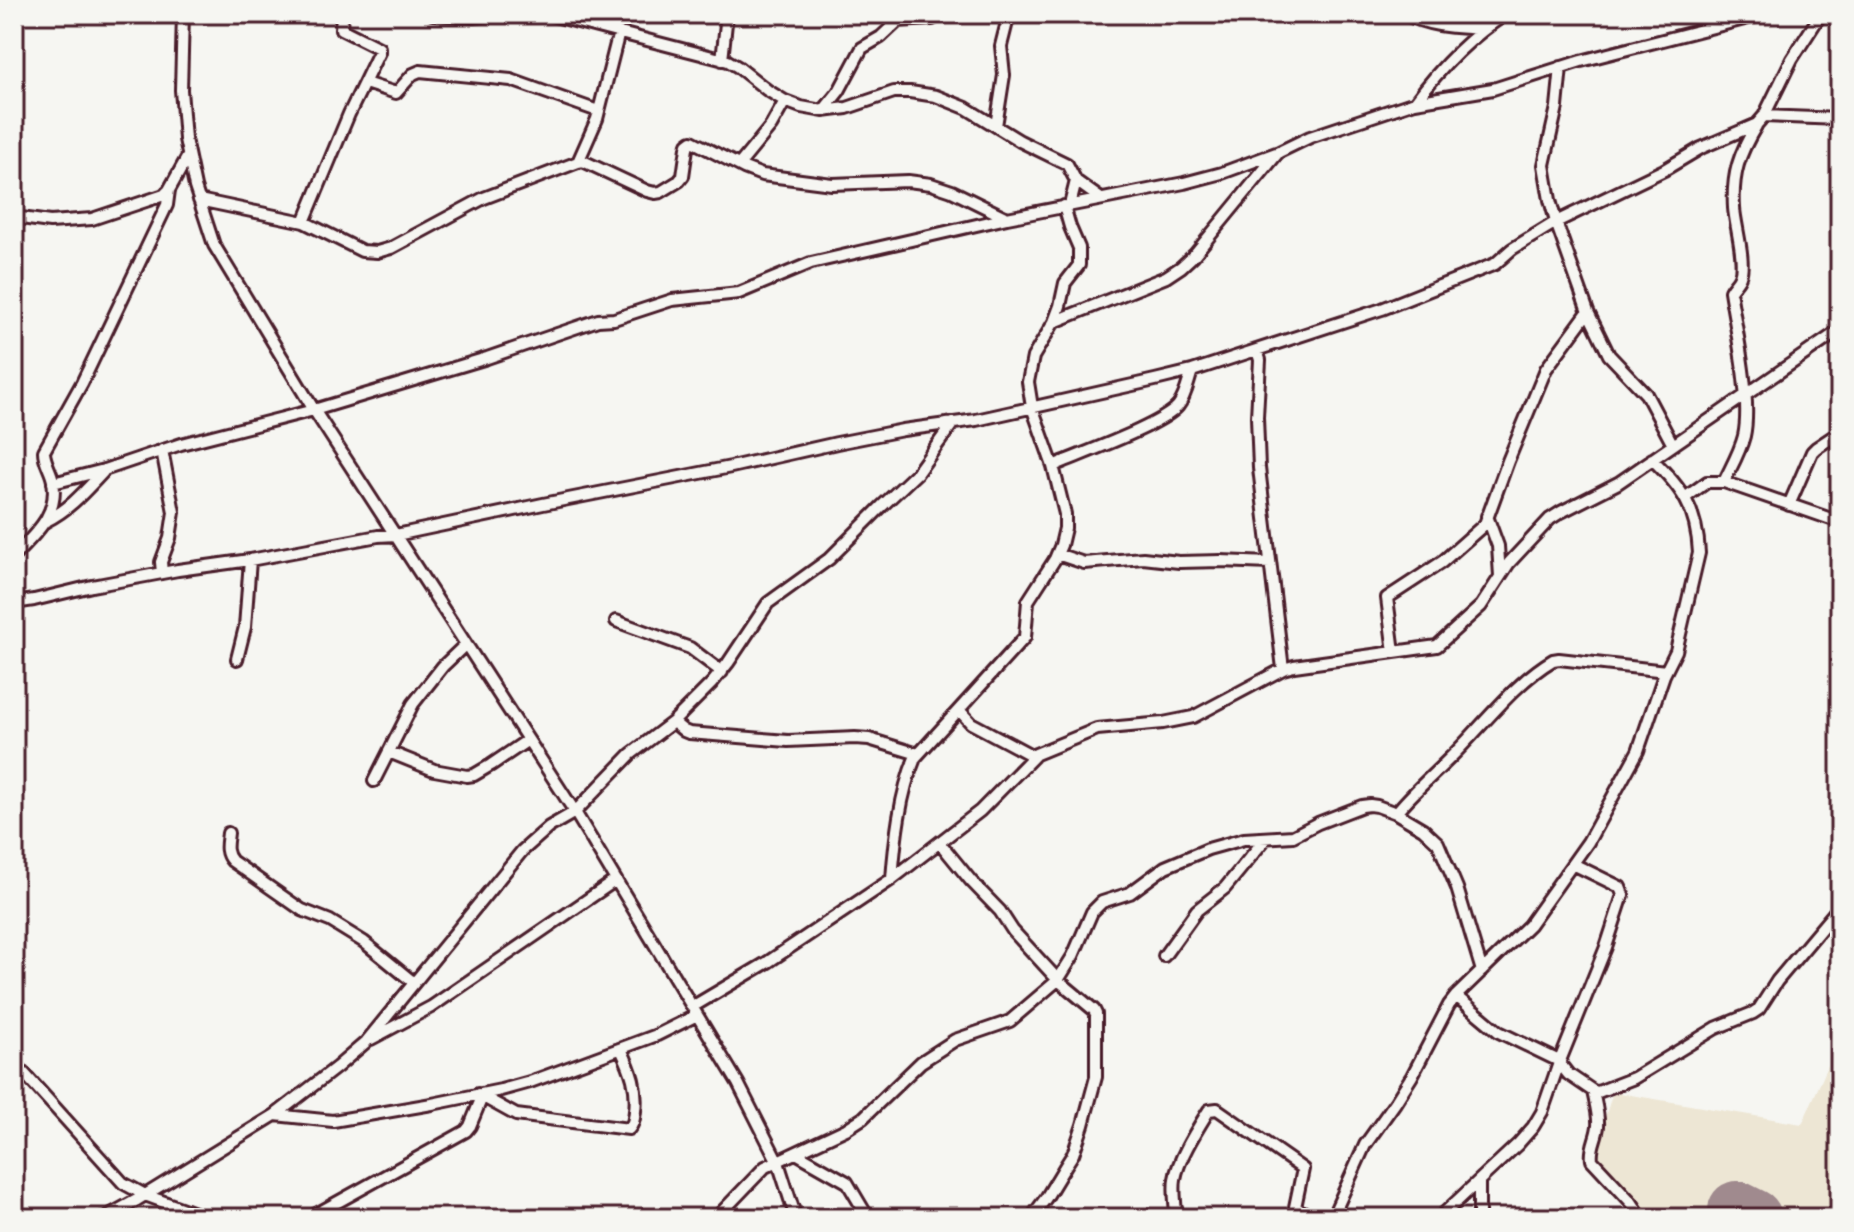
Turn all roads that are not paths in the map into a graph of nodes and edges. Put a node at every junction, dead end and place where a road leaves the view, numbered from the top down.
1 (183, 14) edge
2 (342, 14) edge
3 (433, 14) edge
4 (501, 14) edge
5 (547, 14) edge
6 (727, 14) edge
7 (942, 14) edge
8 (1009, 14) edge
9 (1405, 14) edge
10 (1506, 14) edge
11 (1764, 14) edge
12 (1821, 14) edge
13 (1482, 29) junction
14 (619, 32) junction
15 (722, 60) junction
16 (1561, 67) junction
17 (365, 83) junction
18 (785, 101) junction
19 (1415, 102) junction
20 (598, 111) junction
21 (823, 111) junction
22 (1840, 119) edge
23 (1760, 120) junction
24 (996, 126) junction
25 (1279, 152) junction
26 (188, 156) junction
27 (578, 162) junction
28 (739, 165) junction
29 (1076, 181) junction
30 (169, 190) junction
31 (1101, 199) junction
32 (199, 200) junction
33 (1067, 206) junction
34 (14, 217) edge
35 (1007, 218) junction
36 (304, 222) junction
37 (1556, 222) junction
38 (1588, 312) junction
39 (1054, 322) junction
40 (1840, 330) edge
41 (1257, 350) junction
42 (1192, 371) junction
43 (1745, 394) junction
44 (1032, 407) junction
45 (314, 410) junction
46 (953, 423) junction
47 (1840, 432) edge
48 (1673, 445) junction
49 (162, 450) junction
50 (1652, 459) junction
51 (1053, 466) junction
52 (104, 470) junction
53 (1724, 482) junction
54 (53, 483) junction
55 (1686, 497) junction
56 (1789, 505) junction
57 (1487, 516) junction
58 (1831, 519) dead end
59 (45, 522) junction
60 (396, 535) junction
61 (1057, 554) junction
62 (14, 556) edge
63 (250, 560) junction
64 (1270, 563) junction
65 (162, 573) junction
66 (1500, 577) junction
67 (14, 603) edge
68 (616, 621) dead end
69 (466, 644) junction
70 (1394, 652) junction
71 (237, 659) dead end
72 (1283, 669) junction
73 (1666, 671) junction
74 (722, 672) junction
75 (959, 710) junction
76 (673, 722) junction
77 (528, 740) junction
78 (389, 752) junction
79 (918, 754) junction
80 (1033, 756) junction
81 (374, 781) dead end
82 (575, 812) junction
83 (1396, 813) junction
84 (228, 833) dead end
85 (1266, 838) junction
86 (940, 843) junction
87 (1573, 864) junction
88 (892, 879) junction
89 (616, 880) junction
90 (1840, 906) edge
91 (1164, 956) dead end
92 (1482, 971) junction
93 (1058, 980) junction
94 (413, 982) junction
95 (1456, 996) junction
96 (695, 1011) junction
97 (366, 1042) junction
98 (621, 1049) junction
99 (14, 1062) edge
100 (1559, 1063) junction
101 (1593, 1091) junction
102 (480, 1096) junction
103 (275, 1115) junction
104 (796, 1153) junction
105 (778, 1162) junction
106 (1479, 1181) junction
107 (145, 1195) junction
108 (104, 1218) edge
109 (208, 1218) edge
110 (309, 1218) edge
111 (716, 1218) edge
112 (796, 1218) edge
113 (876, 1218) edge
114 (1031, 1218) edge
115 (1176, 1218) edge
116 (1313, 1218) edge
117 (1332, 1218) edge
118 (1439, 1218) edge
119 (1479, 1218) edge
120 (1642, 1218) edge

1 - 26 street
2 - 17 street
3 - 4 street
5 - 14 street
6 - 15 street
7 - 21 street
8 - 24 street
9 - 13 street
10 - 13 street
11 - 16 street
12 - 23 street
13 - 19 street
14 - 15 street
14 - 20 street
15 - 18 street
16 - 19 street
16 - 37 street
17 - 20 street
17 - 36 street
18 - 21 street
18 - 28 street
19 - 25 street
20 - 27 street
21 - 24 street
22 - 23 street
23 - 37 street
23 - 43 street
24 - 29 street
25 - 31 street
25 - 39 street
26 - 30 street
26 - 32 street
27 - 28 street
27 - 36 street
28 - 35 street
29 - 31 street
29 - 33 street
30 - 34 street
30 - 54 street
31 - 33 street
32 - 36 street
32 - 45 street
33 - 35 street
33 - 39 street
35 - 45 street
37 - 38 street
37 - 41 street
38 - 48 street
38 - 57 street
39 - 44 street
40 - 43 street
41 - 42 street
41 - 64 street
42 - 44 street
42 - 51 street
43 - 48 street
43 - 53 street
44 - 46 street
44 - 51 street
45 - 49 street
45 - 60 street
46 - 60 street
46 - 74 street
47 - 56 street
48 - 50 street
49 - 52 street
49 - 65 street
50 - 55 street
50 - 66 street
51 - 61 street
52 - 54 street
52 - 59 street
53 - 55 street
53 - 56 street
54 - 59 street
55 - 73 street
56 - 58 street
57 - 66 street
57 - 70 street
59 - 62 street
60 - 63 street
60 - 69 street
61 - 64 street
61 - 75 street
63 - 65 street
63 - 71 street
64 - 72 street
65 - 67 street
66 - 70 street
68 - 74 street
69 - 77 street
69 - 78 street
70 - 72 street
72 - 80 street
73 - 83 street
73 - 87 street
74 - 76 street
75 - 79 street
75 - 80 street
76 - 79 street
76 - 82 street
77 - 78 street
77 - 82 street
78 - 81 street
79 - 88 street
80 - 86 street
82 - 89 street
82 - 94 street
83 - 85 street
83 - 92 street
84 - 94 street
85 - 91 street
85 - 93 street
86 - 88 street
86 - 93 street
87 - 92 street
87 - 100 street
88 - 96 street
89 - 96 street
89 - 97 street
90 - 101 street
92 - 95 street
93 - 104 street
93 - 114 street
94 - 97 street
95 - 100 street
95 - 117 street
96 - 98 street
96 - 105 street
97 - 103 street
98 - 102 street
98 - 102 street
99 - 107 street
100 - 101 street
100 - 106 street
101 - 120 street
102 - 103 street
102 - 110 street
103 - 107 street
104 - 105 street
104 - 113 street
105 - 111 street
105 - 112 street
106 - 118 street
106 - 119 street
107 - 108 street
107 - 109 street
115 - 116 street

